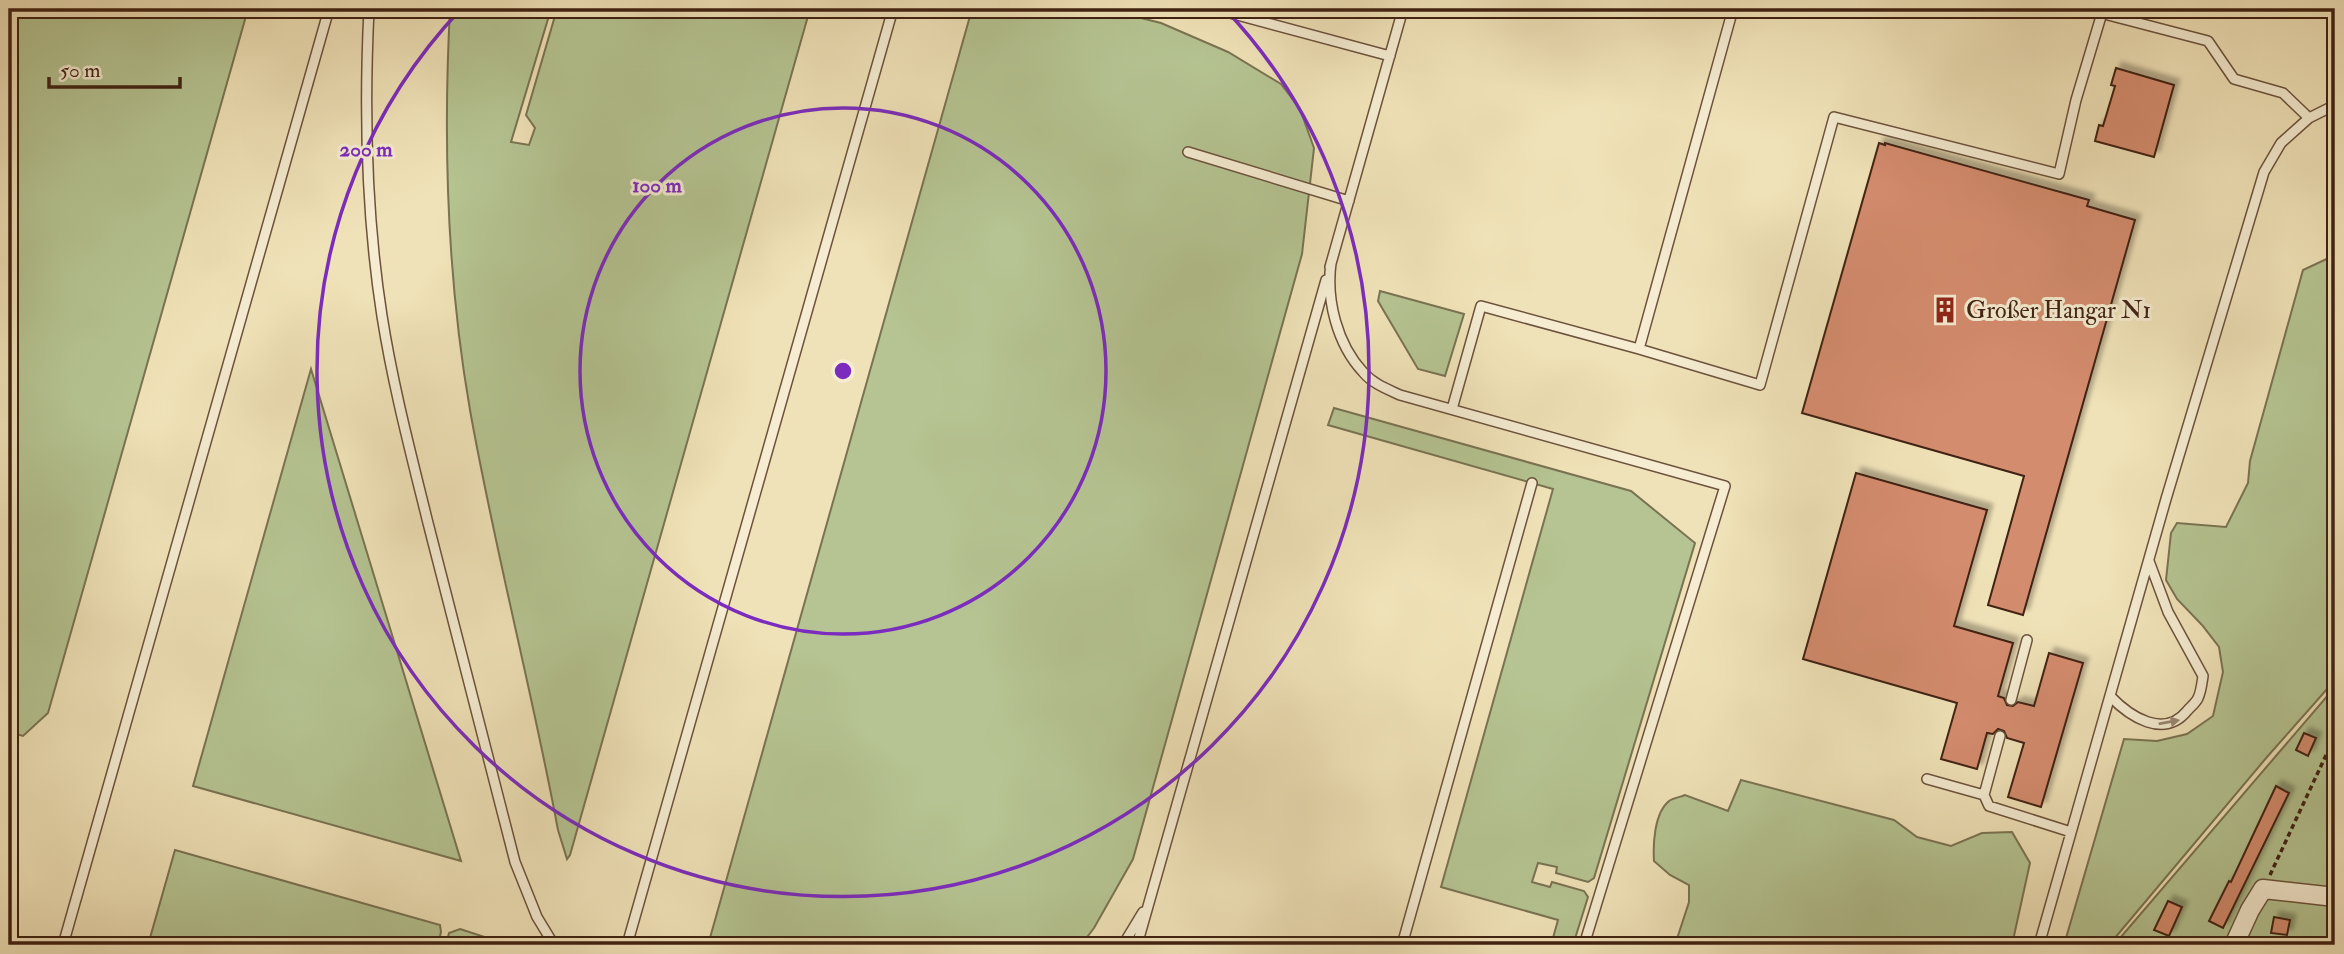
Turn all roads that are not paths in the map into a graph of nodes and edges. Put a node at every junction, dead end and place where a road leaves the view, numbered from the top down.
1 (330, 9) edge
2 (369, 9) edge
3 (893, 9) edge
4 (1215, 9) edge
5 (1404, 9) edge
6 (1733, 9) edge
7 (2085, 9) edge
8 (2102, 13) junction
9 (1390, 56) junction
10 (2335, 105) edge
11 (2309, 118) junction
12 (1188, 152) dead end
13 (1349, 201) junction
14 (1331, 264) junction
15 (1639, 349) junction
16 (1452, 409) junction
17 (1532, 483) dead end
18 (2148, 561) junction
19 (2027, 640) dead end
20 (2110, 696) junction
21 (2011, 699) dead end
22 (2000, 736) dead end
23 (1927, 779) dead end
24 (1984, 795) junction
25 (2071, 832) junction
26 (1154, 888) junction
27 (2335, 897) edge
28 (63, 945) edge
29 (554, 945) edge
30 (627, 945) edge
31 (1123, 945) edge
32 (1137, 945) edge
33 (1402, 945) edge
34 (1584, 945) edge
35 (2039, 945) edge
36 (2234, 945) edge

1 - 28 lane
2 - 29 lane
3 - 30 lane
4 - 9 lane
5 - 9 lane
6 - 15 lane
7 - 8 lane
8 - 11 lane
8 - 15 lane
9 - 13 lane
10 - 11 lane
11 - 18 lane
12 - 13 lane
13 - 14 lane
14 - 16 lane
14 - 26 lane
15 - 16 lane
16 - 34 lane
17 - 33 lane
18 - 20 lane
20 -> 18 lane
19 - 21 lane
20 - 25 lane
22 - 24 lane
23 - 24 lane
24 - 25 lane
25 - 35 lane
26 - 31 lane
26 - 32 lane
27 - 36 street

